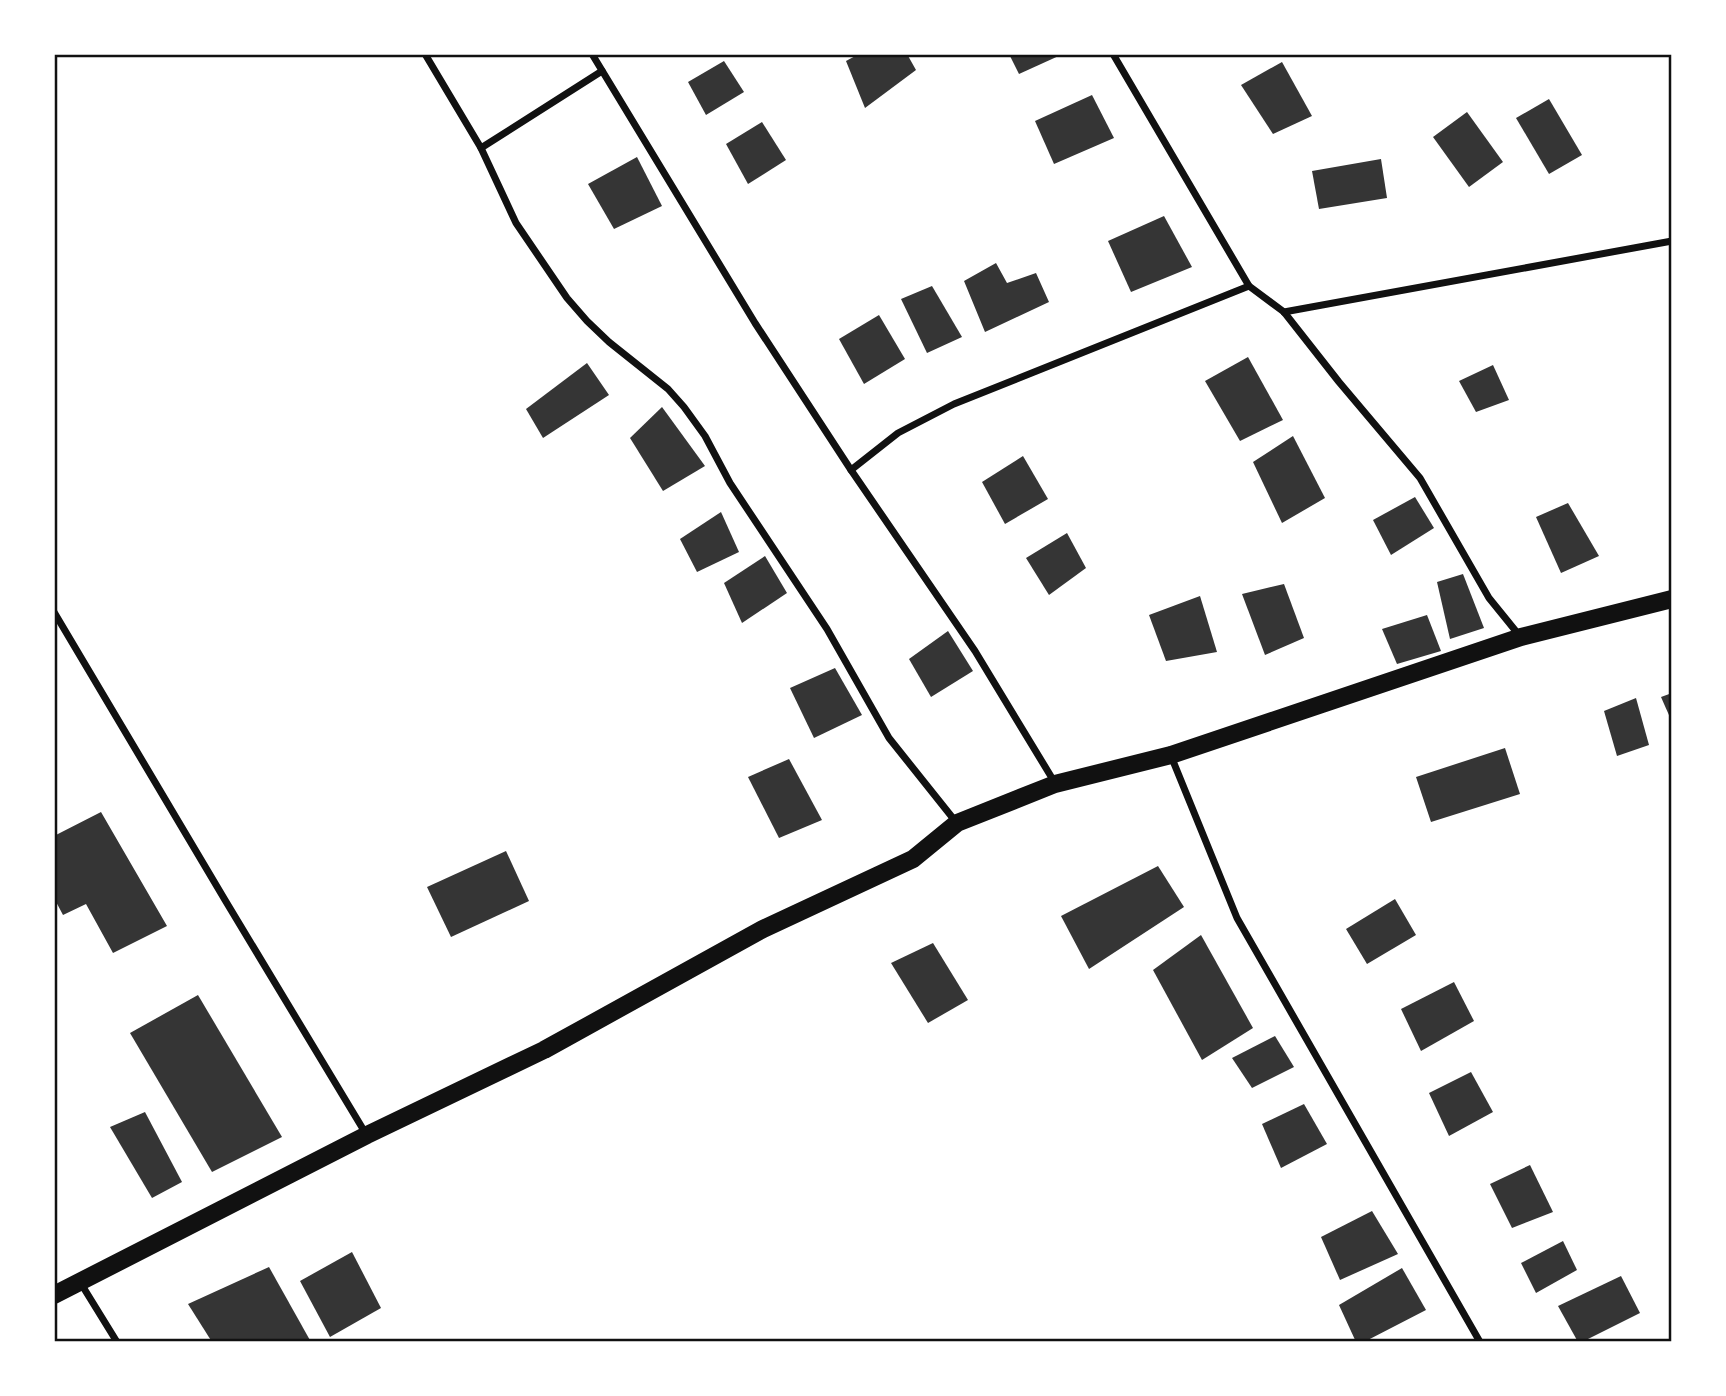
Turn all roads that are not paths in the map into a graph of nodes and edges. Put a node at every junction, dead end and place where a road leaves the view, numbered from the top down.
1 (425, 54) edge
2 (592, 54) edge
3 (1113, 54) edge
4 (602, 71) junction
5 (481, 148) junction
6 (1672, 242) edge
7 (1249, 286) junction
8 (1284, 312) junction
9 (851, 470) junction
10 (1672, 600) edge
11 (54, 612) edge
12 (1521, 637) junction
13 (1171, 755) junction
14 (1055, 784) junction
15 (957, 823) junction
16 (367, 1135) junction
17 (80, 1282) junction
18 (54, 1295) edge
19 (117, 1342) edge
20 (1480, 1342) edge

1 - 5 street
2 - 4 street
3 - 7 street
4 - 5 street
4 - 9 street
5 - 15 street
6 - 8 street
7 - 8 street
7 - 9 street
8 - 12 street
9 - 14 street
10 - 12 main road
11 - 16 street
12 - 13 main road
13 - 14 main road
13 - 20 street
14 - 15 main road
15 - 16 main road
16 - 17 main road
17 - 18 main road
17 - 19 street

